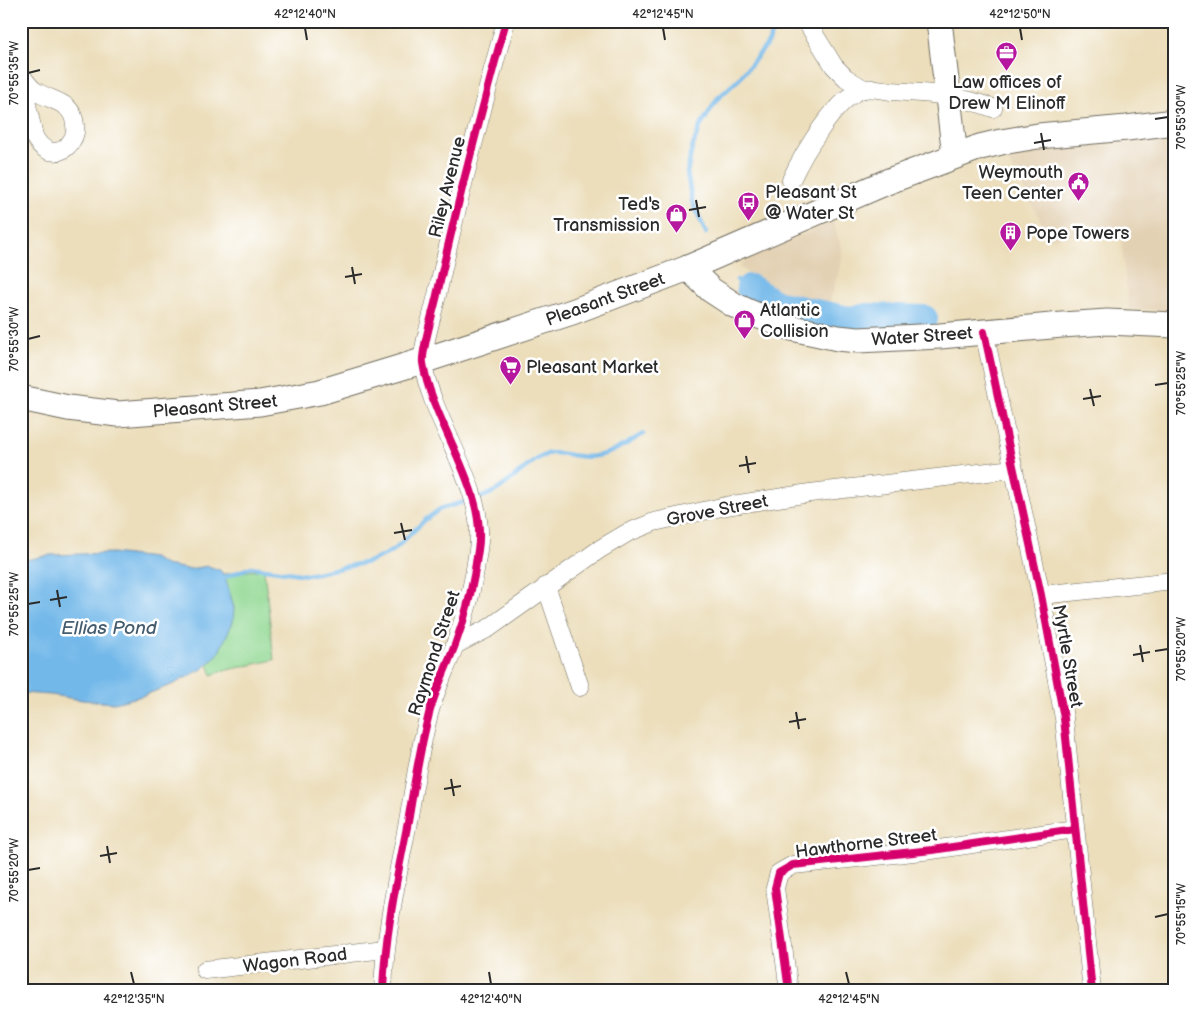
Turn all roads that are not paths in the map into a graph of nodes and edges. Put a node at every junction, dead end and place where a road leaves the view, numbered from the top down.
1 (506, 21) edge
2 (806, 21) edge
3 (939, 21) edge
4 (864, 89) junction
5 (947, 95) junction
6 (993, 108) dead end
7 (1174, 122) edge
8 (955, 156) junction
9 (791, 180) dead end
10 (688, 268) junction
11 (1174, 325) edge
12 (984, 332) junction
13 (422, 361) junction
14 (21, 398) edge
15 (1013, 469) junction
16 (1174, 581) edge
17 (546, 586) junction
18 (1041, 596) junction
19 (455, 645) junction
20 (580, 687) dead end
21 (1075, 829) junction
22 (385, 949) junction
23 (205, 970) dead end
24 (383, 991) edge
25 (789, 991) edge
26 (1092, 991) edge

1 - 13 street, Riley Avenue
2 - 4 street
3 - 5 main road
4 - 5 street
4 - 9 street
5 - 6 street
5 - 8 main road
7 - 8 main road, Pleasant Street
8 - 10 main road, Pleasant Street
10 - 12 main road, Water Street
10 - 13 main road, Pleasant Street
11 - 12 main road, Water Street
12 - 15 street, Myrtle Street
13 - 14 main road, Pleasant Street
13 - 19 street, Raymond Street
15 - 17 street, Grove Street
15 - 18 street, Myrtle Street
16 - 18 street
17 - 19 street, Grove Street
17 - 20 street
18 - 21 street, Myrtle Street
19 - 22 street, Raymond Street
21 - 25 street, Hawthorne Street
21 - 26 street, Myrtle Street
22 - 23 street, Wagon Road
22 - 24 street, Raymond Street

